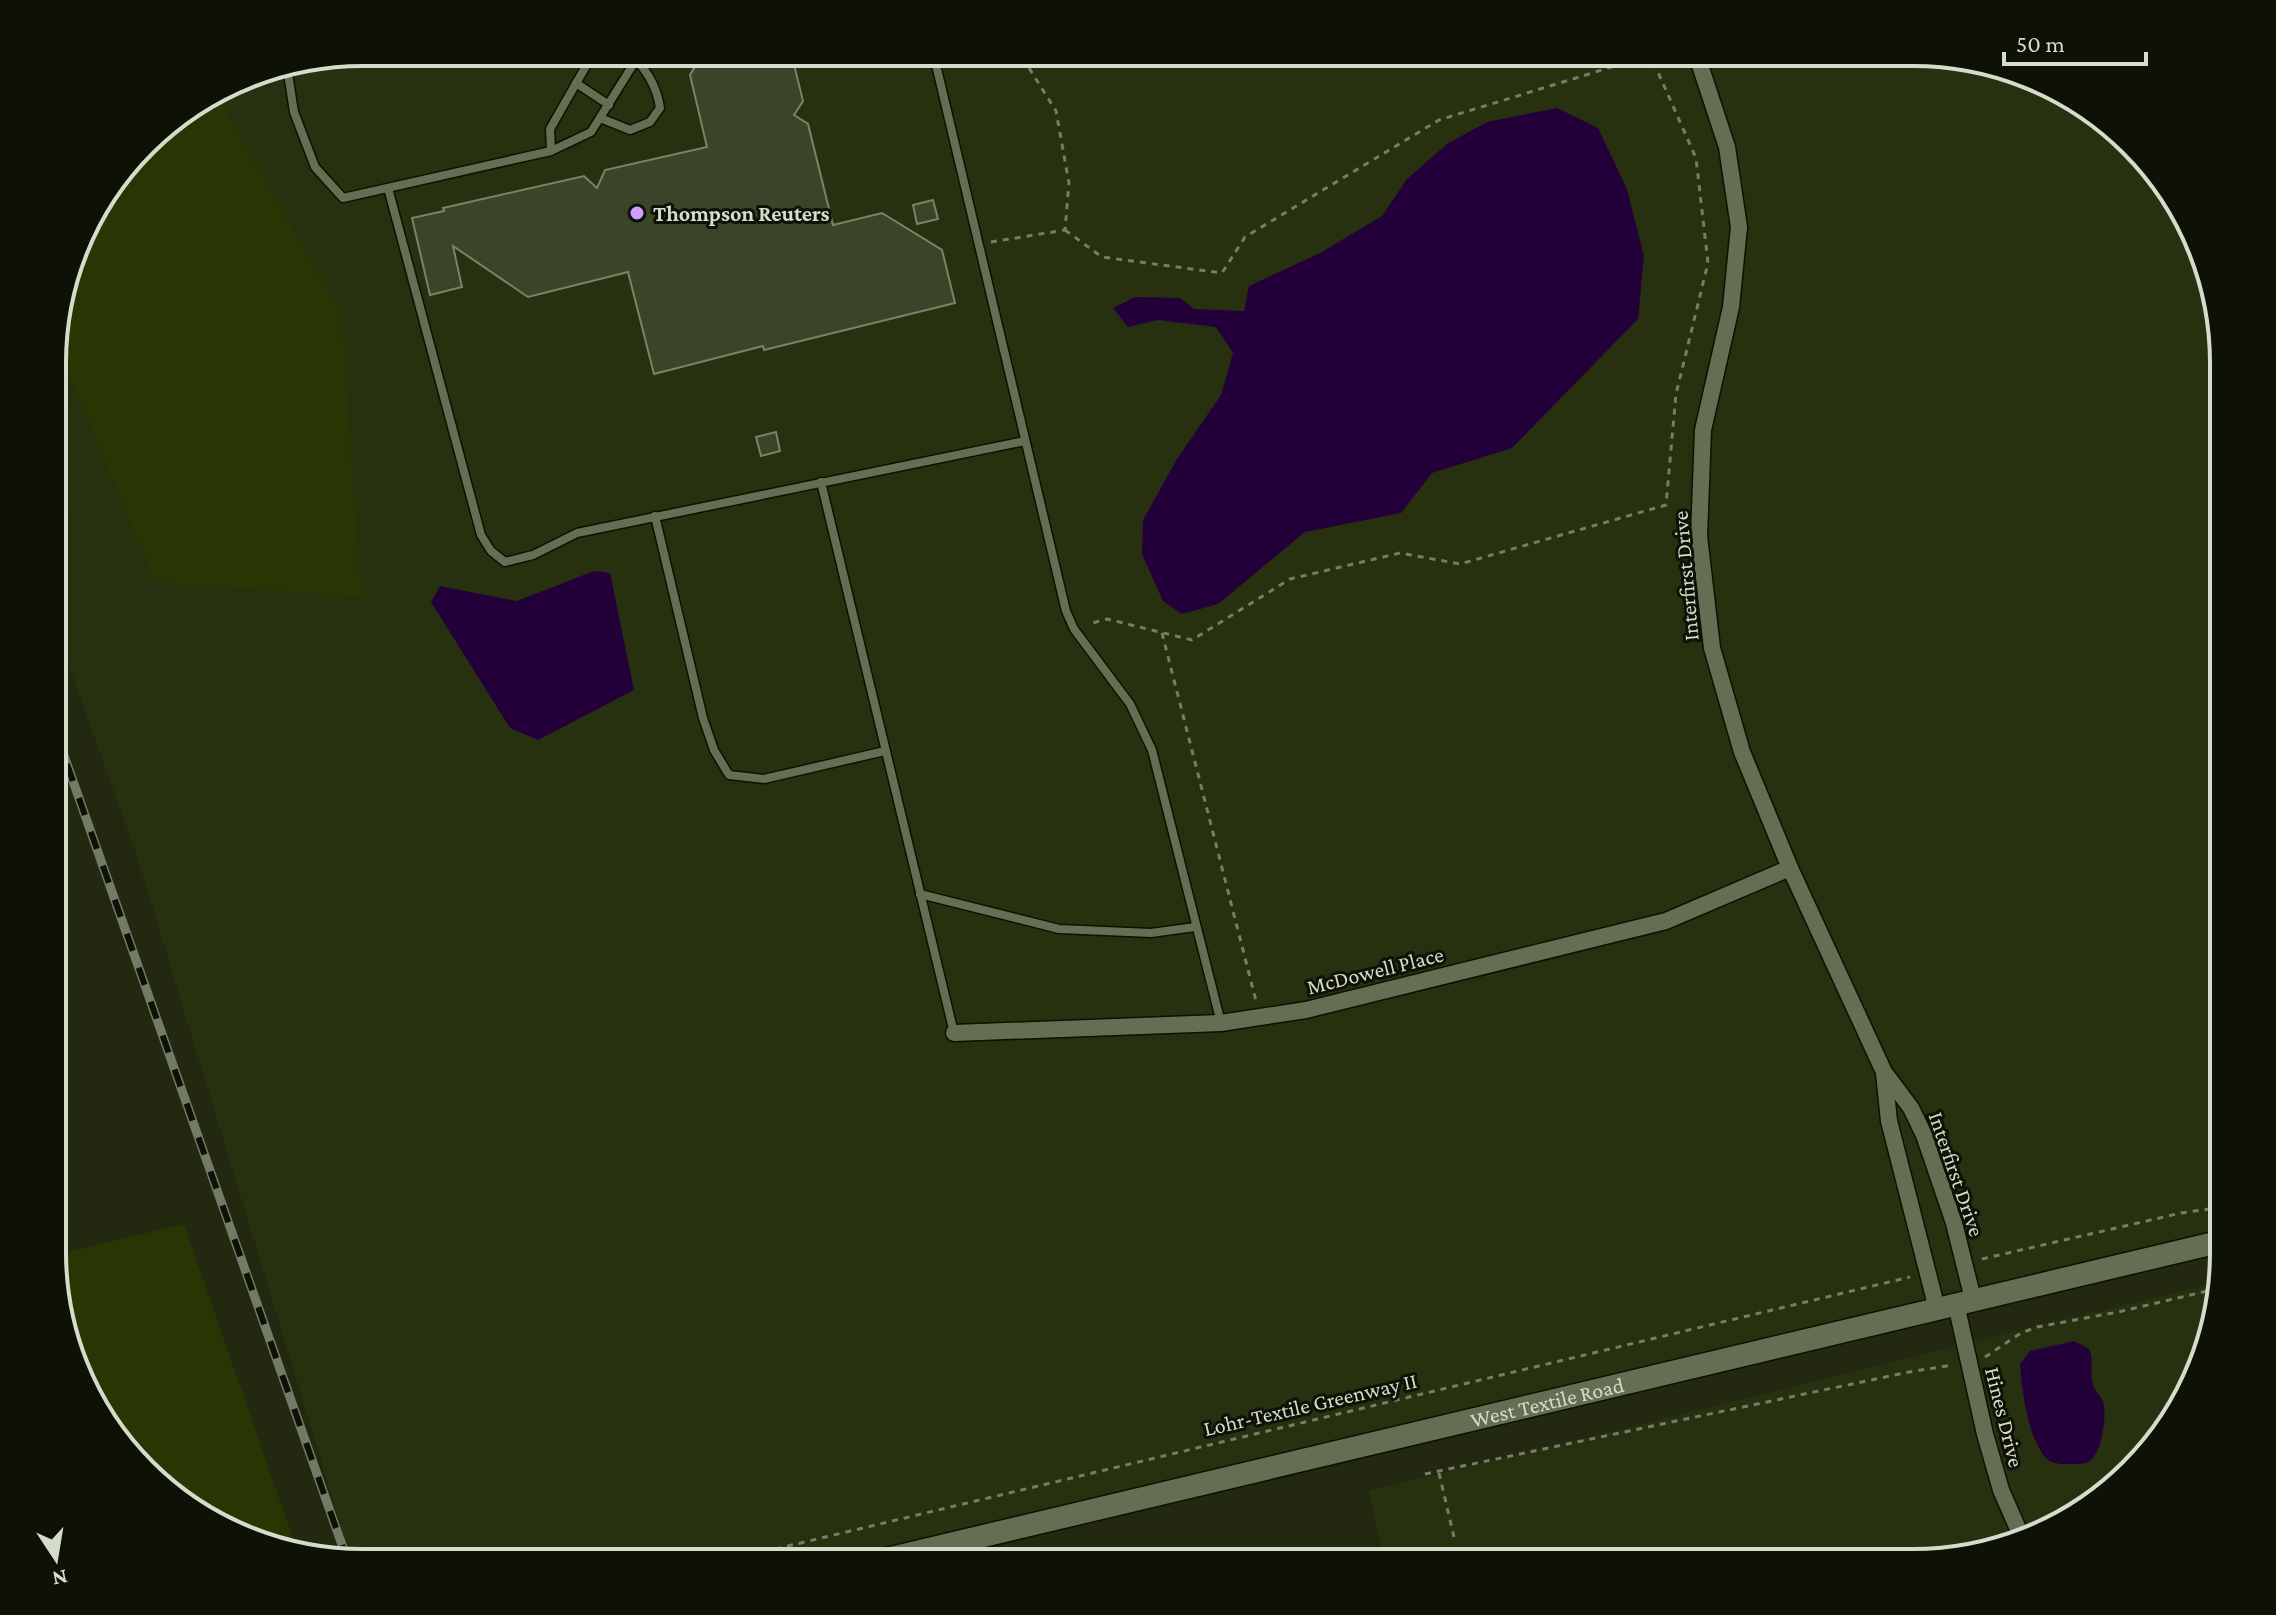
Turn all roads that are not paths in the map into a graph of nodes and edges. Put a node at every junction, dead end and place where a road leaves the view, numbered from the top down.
1 (586, 66) edge
2 (633, 66) edge
3 (644, 66) edge
4 (936, 66) edge
5 (1700, 66) edge
6 (288, 76) edge
7 (576, 83) junction
8 (609, 105) junction
9 (600, 118) junction
10 (551, 151) junction
11 (388, 188) junction
12 (1025, 441) junction
13 (821, 482) junction
14 (655, 516) junction
15 (885, 751) junction
16 (1790, 868) junction
17 (920, 894) junction
18 (1195, 927) junction
19 (1221, 1023) junction
20 (954, 1033) joint
21 (1884, 1072) junction
22 (2210, 1244) edge
23 (1955, 1304) junction
24 (2018, 1529) edge
25 (929, 1549) edge

1 - 7 lane
2 - 8 lane
3 - 9 lane
4 - 12 lane
5 - 16 street, Interfirst Drive
6 - 11 lane
7 - 8 lane
7 - 10 lane
8 - 9 lane
9 - 10 lane
10 - 11 lane
11 - 14 lane
12 - 13 lane
12 - 18 lane
13 - 14 lane
13 - 15 lane
14 - 15 lane
15 - 17 lane
16 - 19 street, McDowell Place
16 - 21 street, Interfirst Drive
17 - 18 lane
17 - 20 lane
18 - 19 lane
19 - 20 street, McDowell Place
21 - 23 street, Interfirst Drive
21 - 23 street, Interfirst Drive
22 - 23 main road, West Textile Road
23 - 24 street, Hines Drive
23 - 25 main road, West Textile Road

